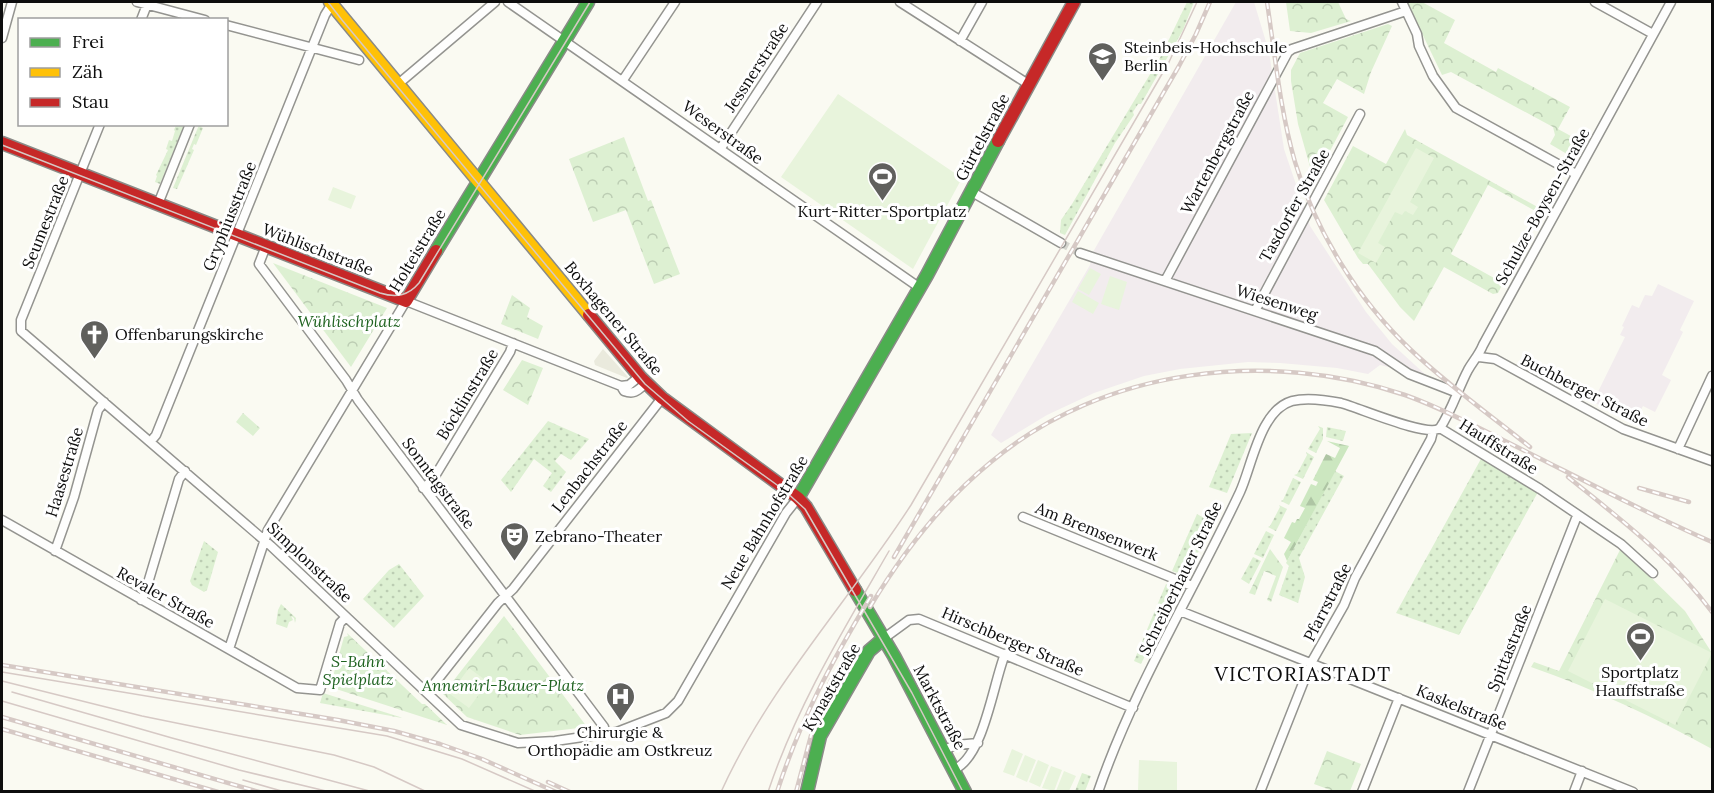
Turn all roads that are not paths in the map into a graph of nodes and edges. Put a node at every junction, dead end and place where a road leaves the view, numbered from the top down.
1 (12, 2) edge
2 (137, 2) edge
3 (332, 2) edge
4 (495, 2) edge
5 (508, 2) edge
6 (588, 2) edge
7 (675, 2) edge
8 (817, 2) edge
9 (900, 2) edge
10 (982, 2) edge
11 (1074, 2) edge
12 (1402, 2) edge
13 (1595, 2) edge
14 (1671, 2) edge
15 (148, 3) edge
16 (1406, 11) junction
17 (142, 18) edge
18 (198, 18) edge
19 (228, 28) edge
20 (1653, 34) junction
21 (2, 38) edge
22 (564, 41) junction
23 (960, 41) junction
24 (312, 48) junction
25 (359, 60) dead end
26 (623, 80) junction
27 (1028, 84) junction
28 (397, 85) junction
29 (1360, 114) dead end
30 (99, 126) edge
31 (189, 126) edge
32 (2, 143) edge
33 (721, 148) junction
34 (80, 174) junction
35 (1576, 174) junction
36 (477, 182) junction
37 (972, 192) junction
38 (158, 204) junction
39 (237, 235) junction
40 (1061, 243) tunnel mouth
41 (266, 246) junction
42 (1080, 253) tunnel mouth
43 (1165, 281) junction
44 (920, 288) junction
45 (406, 301) junction
46 (1255, 311) junction
47 (21, 331) joint
48 (513, 343) junction
49 (1479, 357) junction
50 (1713, 376) edge
51 (643, 380) junction
52 (352, 391) junction
53 (1458, 393) junction
54 (662, 398) junction
55 (1307, 399) joint
56 (104, 402) junction
57 (1437, 430) junction
58 (151, 441) junction
59 (1678, 449) junction
60 (1713, 461) edge
61 (185, 471) junction
62 (423, 488) junction
63 (798, 498) junction
64 (1577, 516) junction
65 (1023, 517) dead end
66 (2, 520) edge
67 (264, 539) junction
68 (55, 551) junction
69 (1653, 573) dead end
70 (1192, 586) junction
71 (505, 597) junction
72 (141, 600) junction
73 (1180, 610) junction
74 (346, 617) junction
75 (883, 639) junction
76 (229, 649) junction
77 (1005, 654) junction
78 (1311, 663) junction
79 (428, 693) junction
80 (1399, 698) junction
81 (1133, 708) junction
82 (605, 735) junction
83 (1490, 735) junction
84 (978, 743) junction
85 (944, 750) junction
86 (955, 769) junction
87 (1582, 771) junction
88 (807, 792) edge
89 (965, 792) edge
90 (1098, 792) edge
91 (1260, 792) edge
92 (1362, 792) edge
93 (1468, 792) edge
94 (1574, 792) edge
95 (1633, 792) edge

1 - 21 street
2 - 15 street
3 - 24 street, Gryphiusstraße
3 - 28 street, Boxhagener Straße
4 - 28 street
5 - 22 street, Weserstraße
6 - 22 street, Holteistraße
7 - 26 street
8 - 33 street, Jessnerstraße
9 - 23 street
10 - 23 street
11 - 27 street, Gürtelstraße
12 - 16 street
13 - 20 street
14 - 20 street, Schulze-Boysen-Straße
15 - 17 street
15 - 18 street
16 - 35 street
16 - 43 street, Wartenbergstraße
19 - 24 street
20 - 35 street, Schulze-Boysen-Straße
22 - 26 street, Weserstraße
22 - 36 street, Holteistraße
23 - 27 street
24 - 25 street
24 - 39 street, Gryphiusstraße
26 - 33 street, Weserstraße
27 - 37 street, Gürtelstraße
28 - 36 street, Boxhagener Straße
29 - 46 street, Tasdorfer Straße
30 - 34 street, Seumestraße
31 - 38 street
32 - 34 street, Wühlischstraße
33 - 44 street, Weserstraße
34 - 38 street, Wühlischstraße
34 - 47 street, Seumestraße
35 - 49 street, Schulze-Boysen-Straße
36 - 45 street, Holteistraße
36 - 51 street, Boxhagener Straße
37 - 40 street
37 - 44 street, Gürtelstraße
38 - 39 street, Wühlischstraße
39 - 41 street, Wühlischstraße
39 - 58 street, Gryphiusstraße
41 - 45 street, Wühlischstraße
41 - 52 street, Sonntagstraße
42 - 43 street, Wiesenweg
43 - 46 street, Wiesenweg
44 - 63 street, Neue Bahnhofstraße
45 - 48 street, Wühlischstraße
45 - 52 street, Holteistraße
46 - 53 street, Wiesenweg
47 - 56 street, Simplonstraße
48 - 51 street, Wühlischstraße
48 - 62 street, Böcklinstraße
49 - 53 street, Schulze-Boysen-Straße
49 - 59 street, Buchberger Straße
50 - 59 street
51 - 54 street, Boxhagener Straße
52 - 62 street, Sonntagstraße
52 - 67 street, Holteistraße
53 - 57 street, Pfarrstraße
54 - 63 street, Boxhagener Straße
54 - 71 street, Lenbachstraße
55 - 57 street, Hauffstraße
55 - 70 street, Schreiberhauer Straße
56 - 58 street, Simplonstraße
56 - 68 street, Haasestraße
57 - 64 street, Hauffstraße
57 - 78 street, Pfarrstraße
58 - 61 street, Simplonstraße
59 - 60 street, Buchberger Straße
61 - 67 street, Simplonstraße
61 - 72 street
62 - 71 street, Sonntagstraße
63 - 75 street, Boxhagener Straße
63 - 82 street, Neue Bahnhofstraße
64 - 69 street, Hauffstraße
64 - 83 street, Spittastraße
65 - 70 street, Am Bremsenwerk
66 - 68 street, Revaler Straße
67 - 74 street, Simplonstraße
67 - 76 street, Holteistraße
68 - 72 street, Revaler Straße
70 - 73 street, Schreiberhauer Straße
71 - 79 street, Lenbachstraße
71 - 82 street, Sonntagstraße
72 - 76 street, Revaler Straße
73 - 78 street, Kaskelstraße
73 - 81 street, Schreiberhauer Straße
74 - 76 street, Revaler Straße
74 - 79 street, Simplonstraße
75 - 77 street, Hirschberger Straße
75 - 85 street, Marktstraße
75 - 88 street, Kynaststraße
77 - 81 street, Hirschberger Straße
77 - 84 street
78 - 80 street, Kaskelstraße
78 - 91 street, Pfarrstraße
79 - 82 street, Simplonstraße
80 - 83 street, Kaskelstraße
80 - 92 street
81 - 90 street, Schreiberhauer Straße
83 - 87 street, Kaskelstraße
83 - 93 street, Spittastraße
84 - 85 street
84 - 86 street
85 - 86 street, Marktstraße
86 - 89 street, Marktstraße
87 - 94 street
87 - 95 street, Kaskelstraße

